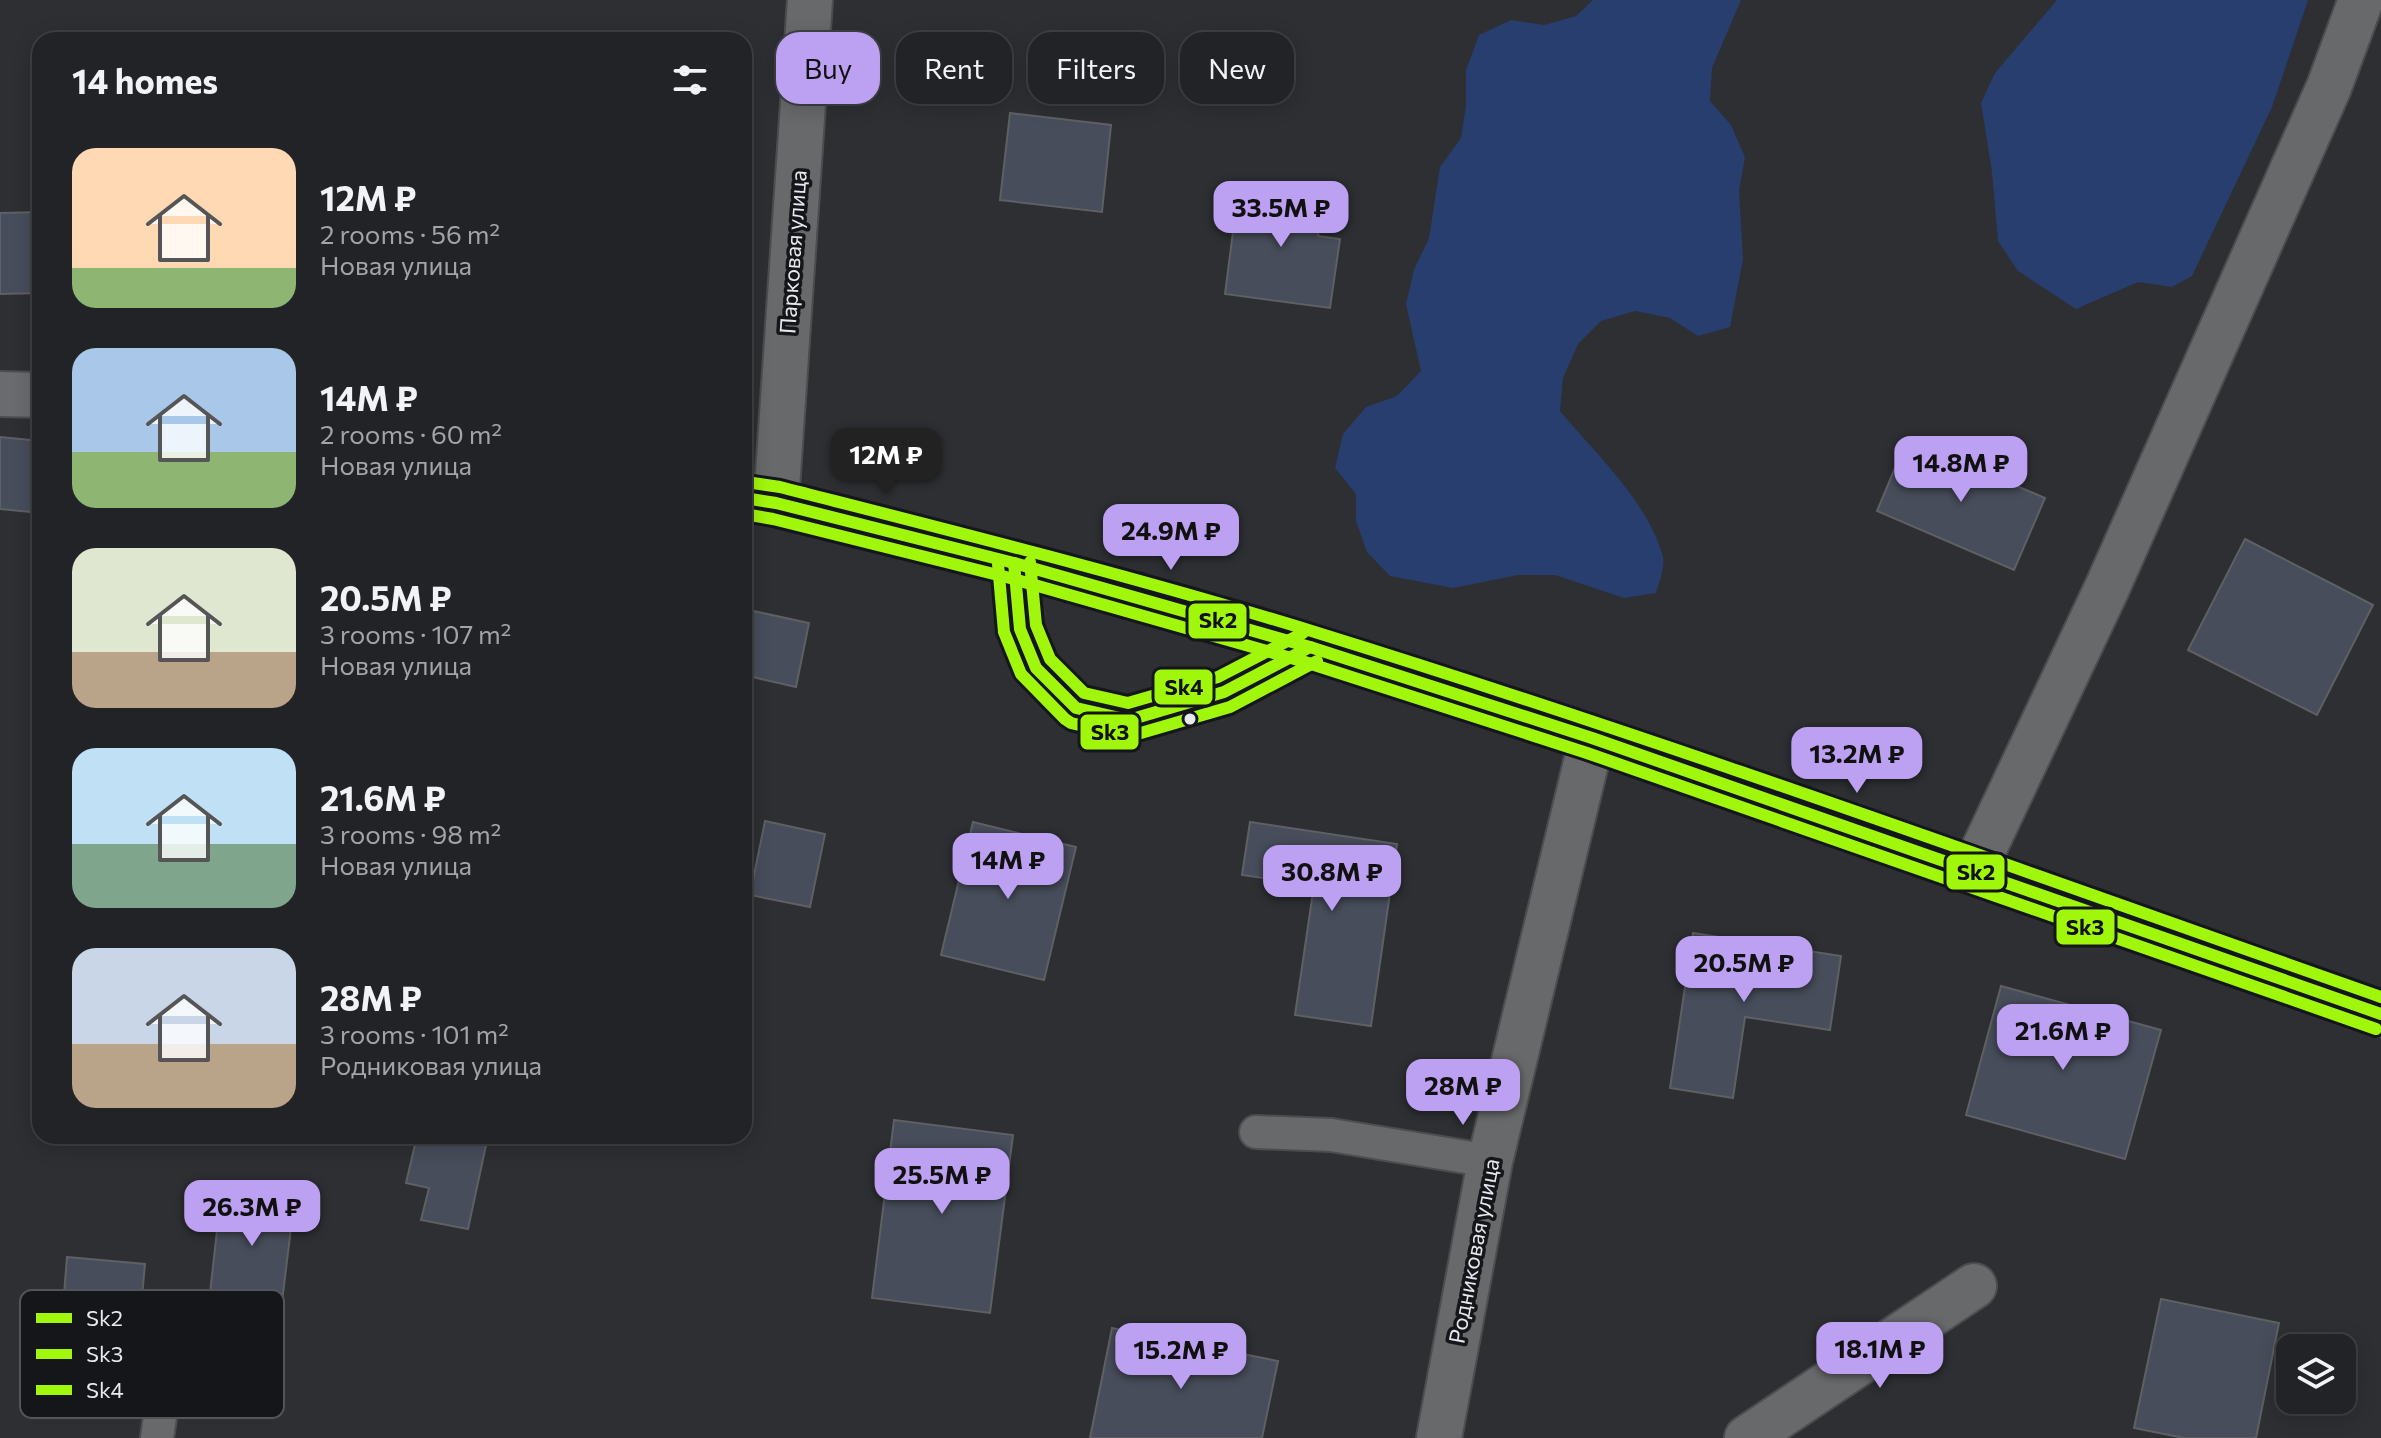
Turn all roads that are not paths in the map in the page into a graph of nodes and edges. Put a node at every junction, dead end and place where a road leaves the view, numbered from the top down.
1 (810, 0) edge
2 (2361, 0) edge
3 (0, 394) edge
4 (32, 395) edge
5 (760, 500) edge
6 (1014, 563) junction
7 (1310, 647) junction
8 (1592, 738) junction
9 (1973, 872) junction
10 (2381, 1014) edge
11 (1256, 1132) dead end
12 (1490, 1161) junction
13 (1974, 1286) dead end
14 (160, 1418) edge
15 (157, 1438) edge
16 (1439, 1438) edge
17 (1747, 1438) edge

1 - 5 street, Парковая улица
2 - 9 street
3 - 4 street
5 - 6 street
6 - 7 street
6 - 7 lane
7 - 8 street
8 - 9 street
8 - 12 street, Родниковая улица
9 - 10 street
11 - 12 lane
12 - 16 street, Родниковая улица
13 - 17 street
14 - 15 lane

